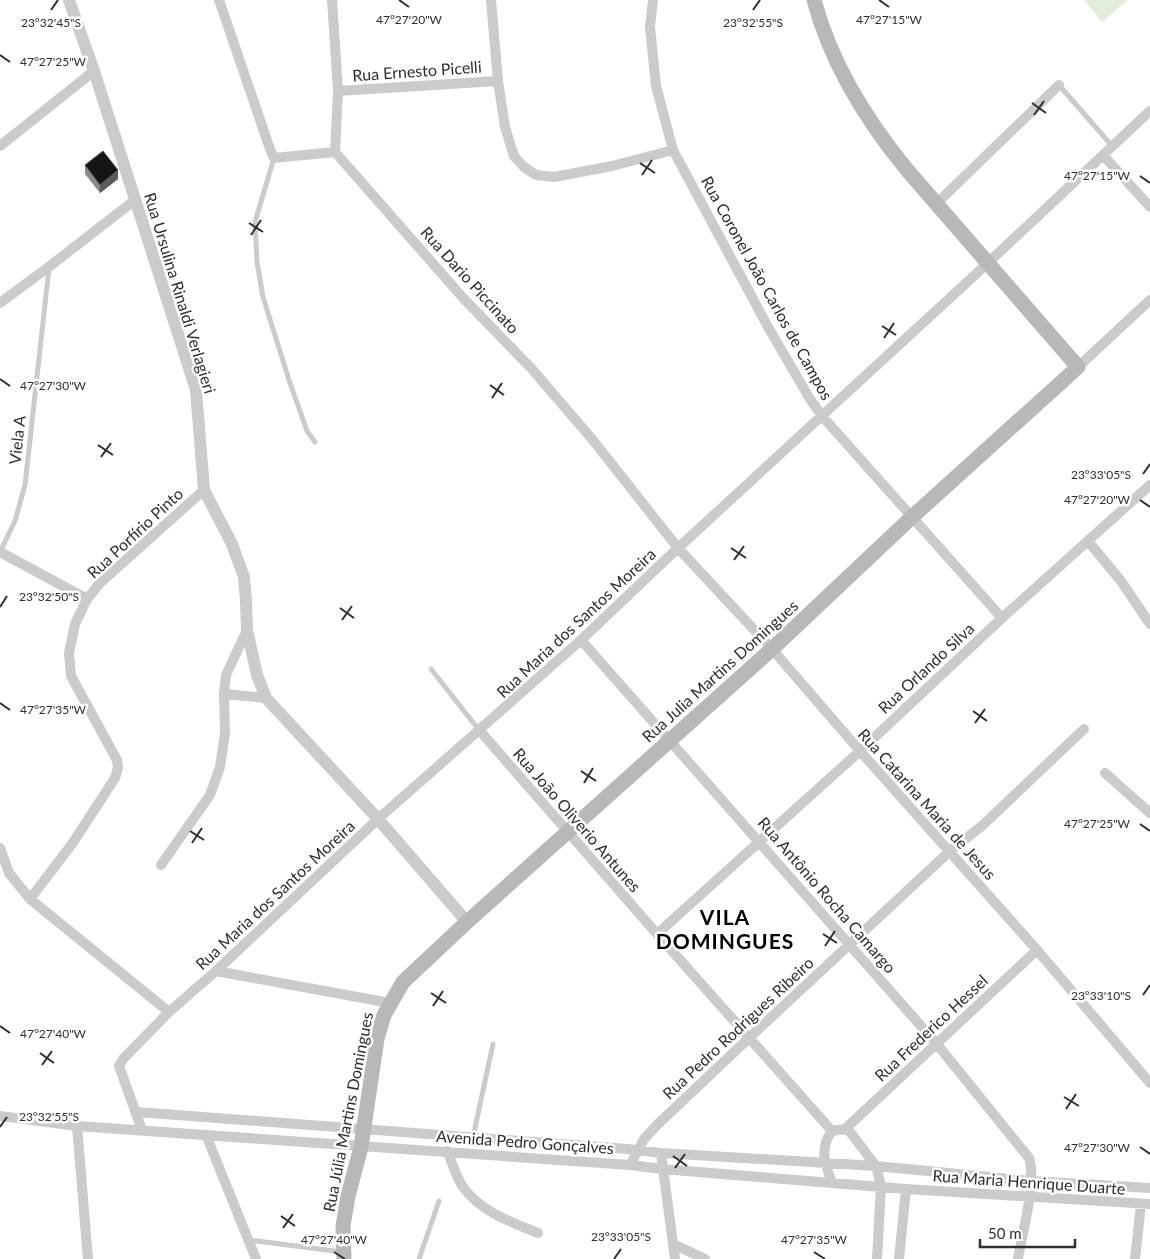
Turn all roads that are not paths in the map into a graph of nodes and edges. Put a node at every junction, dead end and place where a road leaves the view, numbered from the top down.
1 (69, 0) edge
2 (219, 0) edge
3 (332, 0) edge
4 (491, 0) edge
5 (653, 0) edge
6 (814, 0) edge
7 (94, 71) junction
8 (498, 81) junction
9 (1059, 86) joint
10 (338, 91) junction
11 (1150, 111) edge
12 (0, 146) edge
13 (1112, 146) junction
14 (673, 150) junction
15 (335, 152) junction
16 (1103, 155) junction
17 (274, 158) junction
18 (135, 200) junction
19 (936, 204) junction
20 (1150, 207) edge
21 (988, 263) junction
22 (50, 266) junction
23 (1150, 300) edge
24 (0, 303) edge
25 (1078, 367) junction
26 (822, 416) junction
27 (315, 442) dead end
28 (1150, 485) edge
29 (204, 490) junction
30 (912, 517) junction
31 (1088, 541) junction
32 (678, 548) junction
33 (0, 552) edge
34 (87, 600) junction
35 (1002, 618) junction
36 (1150, 624) edge
37 (247, 630) junction
38 (581, 640) junction
39 (772, 649) junction
40 (431, 669) dead end
41 (224, 694) junction
42 (266, 698) junction
43 (1084, 729) dead end
44 (480, 731) junction
45 (671, 741) junction
46 (860, 752) junction
47 (1106, 774) dead end
48 (1150, 813) edge
49 (378, 819) junction
50 (568, 832) junction
51 (760, 842) junction
52 (0, 848) edge
53 (950, 852) junction
54 (161, 866) dead end
55 (30, 899) junction
56 (467, 922) junction
57 (657, 934) junction
58 (850, 944) junction
59 (1038, 950) junction
60 (216, 971) junction
61 (390, 1003) junction
62 (169, 1012) junction
63 (748, 1038) junction
64 (936, 1043) junction
65 (493, 1044) dead end
66 (1150, 1083) edge
67 (137, 1112) junction
68 (0, 1116) edge
69 (77, 1126) junction
70 (362, 1129) junction
71 (845, 1129) junction
72 (142, 1130) junction
73 (832, 1131) junction
74 (206, 1135) junction
75 (473, 1138) junction
76 (360, 1147) junction
77 (637, 1150) junction
78 (447, 1151) junction
79 (661, 1153) junction
80 (825, 1164) junction
81 (630, 1165) junction
82 (876, 1166) junction
83 (662, 1169) junction
84 (1032, 1180) junction
85 (832, 1183) junction
86 (881, 1186) junction
87 (1150, 1188) edge
88 (906, 1189) junction
89 (1029, 1196) junction
90 (439, 1201) dead end
91 (1145, 1204) edge
92 (538, 1234) dead end
93 (248, 1240) junction
94 (672, 1244) junction
95 (343, 1256) edge
96 (88, 1259) edge
97 (256, 1259) edge
98 (419, 1259) edge
99 (675, 1259) edge
100 (705, 1259) edge
101 (877, 1259) edge
102 (899, 1259) edge
103 (1018, 1259) edge
104 (1135, 1259) edge

1 - 7 street, Rua Ursulina Rinaldi Verlagieri
2 - 17 street
3 - 10 street
4 - 8 street
5 - 14 street, Rua Coronel João Carlos de Campos
6 - 19 main road
7 - 12 street
7 - 18 street, Rua Ursulina Rinaldi Verlagieri
8 - 10 street, Rua Ernesto Picelli
8 - 14 street
9 - 13 lane
9 - 19 street
10 - 15 street
11 - 13 street, Rua Maria dos Santos Moreira
13 - 16 street, Rua Maria dos Santos Moreira
14 - 26 street, Rua Coronel João Carlos de Campos
15 - 17 street
15 - 32 street, Rua Dario Piccinato
16 - 20 street
16 - 21 street, Rua Maria dos Santos Moreira
17 - 27 lane
18 - 22 street
18 - 29 street, Rua Ursulina Rinaldi Verlagieri
19 - 21 main road
21 - 25 main road
21 - 26 street, Rua Maria dos Santos Moreira
22 - 24 street
22 - 33 lane, Viela A
23 - 25 street
25 - 30 main road, Rua Julia Martins Domingues
26 - 30 street, Rua Coronel João Carlos de Campos
26 - 32 street, Rua Maria dos Santos Moreira
28 - 31 street, Rua Orlando Silva
29 - 34 street, Rua Porfírio Pinto
29 - 37 street, Rua Ursulina Rinaldi Verlagieri
30 - 35 street, Rua Coronel João Carlos de Campos
30 - 39 main road, Rua Julia Martins Domingues
31 - 35 street, Rua Orlando Silva
31 - 36 street
32 - 38 street, Rua Maria dos Santos Moreira
32 - 39 street, Rua Catarina Maria de Jesus
33 - 34 street
34 - 55 street, Rua Porfírio Pinto
35 - 46 street, Rua Orlando Silva
37 - 41 street
37 - 42 street, Rua Ursulina Rinaldi Verlagieri
38 - 44 street, Rua Maria dos Santos Moreira
38 - 45 street, Rua Antônio Rocha Camargo
39 - 45 main road, Rua Julia Martins Domingues
39 - 46 street, Rua Catarina Maria de Jesus
40 - 44 lane
41 - 42 street
41 - 54 street
42 - 49 street, Rua Ursulina Rinaldi Verlagieri
43 - 53 street, Rua Pedro Rodrigues Ribeiro
44 - 49 street, Rua Maria dos Santos Moreira
44 - 50 street, Rua João Oliverio Antunes
45 - 50 main road, Rua Julia Martins Domingues
45 - 51 street, Rua Antônio Rocha Camargo
46 - 51 street, Rua Orlando Silva
46 - 53 street, Rua Catarina Maria de Jesus
47 - 48 street
49 - 56 street, Rua Ursulina Rinaldi Verlagieri
49 - 60 street, Rua Maria dos Santos Moreira
50 - 56 main road, Rua Julia Martins Domingues
50 - 57 street, Rua João Oliverio Antunes
51 - 57 street, Rua Orlando Silva
51 - 58 street, Rua Antônio Rocha Camargo
52 - 55 street
53 - 58 street, Rua Pedro Rodrigues Ribeiro
53 - 59 street, Rua Catarina Maria de Jesus
55 - 62 street
56 - 61 main road, Rua Julia Martins Domingues
57 - 63 street, Rua João Oliverio Antunes
58 - 63 street, Rua Pedro Rodrigues Ribeiro
58 - 64 street, Rua Antônio Rocha Camargo
59 - 64 street, Rua Frederico Hessel
59 - 66 street, Rua Catarina Maria de Jesus
60 - 61 street
60 - 62 street, Rua Maria dos Santos Moreira
61 - 70 main road, Rua Júlia Martins Domingues
62 - 67 street, Rua Maria dos Santos Moreira
63 - 73 street, Rua João Oliverio Antunes
63 - 77 street, Rua Pedro Rodrigues Ribeiro
64 - 71 street, Rua Frederico Hessel
64 - 84 street, Rua Antônio Rocha Camargo
65 - 75 lane
67 - 70 street, Avenida Pedro Gonçalves
67 - 72 street, Rua Maria dos Santos Moreira
68 - 69 street, Avenida Pedro Gonçalves
69 - 72 street, Avenida Pedro Gonçalves
69 - 96 street
70 - 75 street, Avenida Pedro Gonçalves
70 - 76 main road, Rua Júlia Martins Domingues
71 - 73 street
71 - 82 street
72 - 74 street, Avenida Pedro Gonçalves
73 - 80 street
74 - 76 street, Avenida Pedro Gonçalves
74 - 93 street
75 - 77 street, Avenida Pedro Gonçalves
76 - 78 street, Avenida Pedro Gonçalves
76 - 95 main road, Rua Júlia Martins Domingues
77 - 79 street, Avenida Pedro Gonçalves
77 - 81 street, Rua Pedro Rodrigues Ribeiro
78 - 81 street, Avenida Pedro Gonçalves
78 - 92 street
79 - 80 street, Avenida Pedro Gonçalves
79 - 83 street
80 - 82 street, Avenida Pedro Gonçalves
80 - 85 street
81 - 83 street, Avenida Pedro Gonçalves
82 - 84 street, Rua Maria Henrique Duarte
82 - 86 street
83 - 85 street, Avenida Pedro Gonçalves
83 - 94 street
84 - 87 street, Rua Maria Henrique Duarte
84 - 89 street
85 - 86 street, Avenida Pedro Gonçalves
86 - 88 street, Avenida Pedro Gonçalves
86 - 101 street
88 - 89 street, Rua Maria Henrique Duarte
88 - 102 street
89 - 91 street, Rua Maria Henrique Duarte
89 - 103 street
90 - 98 lane
91 - 104 street
93 - 95 lane
93 - 97 street
94 - 99 street
94 - 100 street

